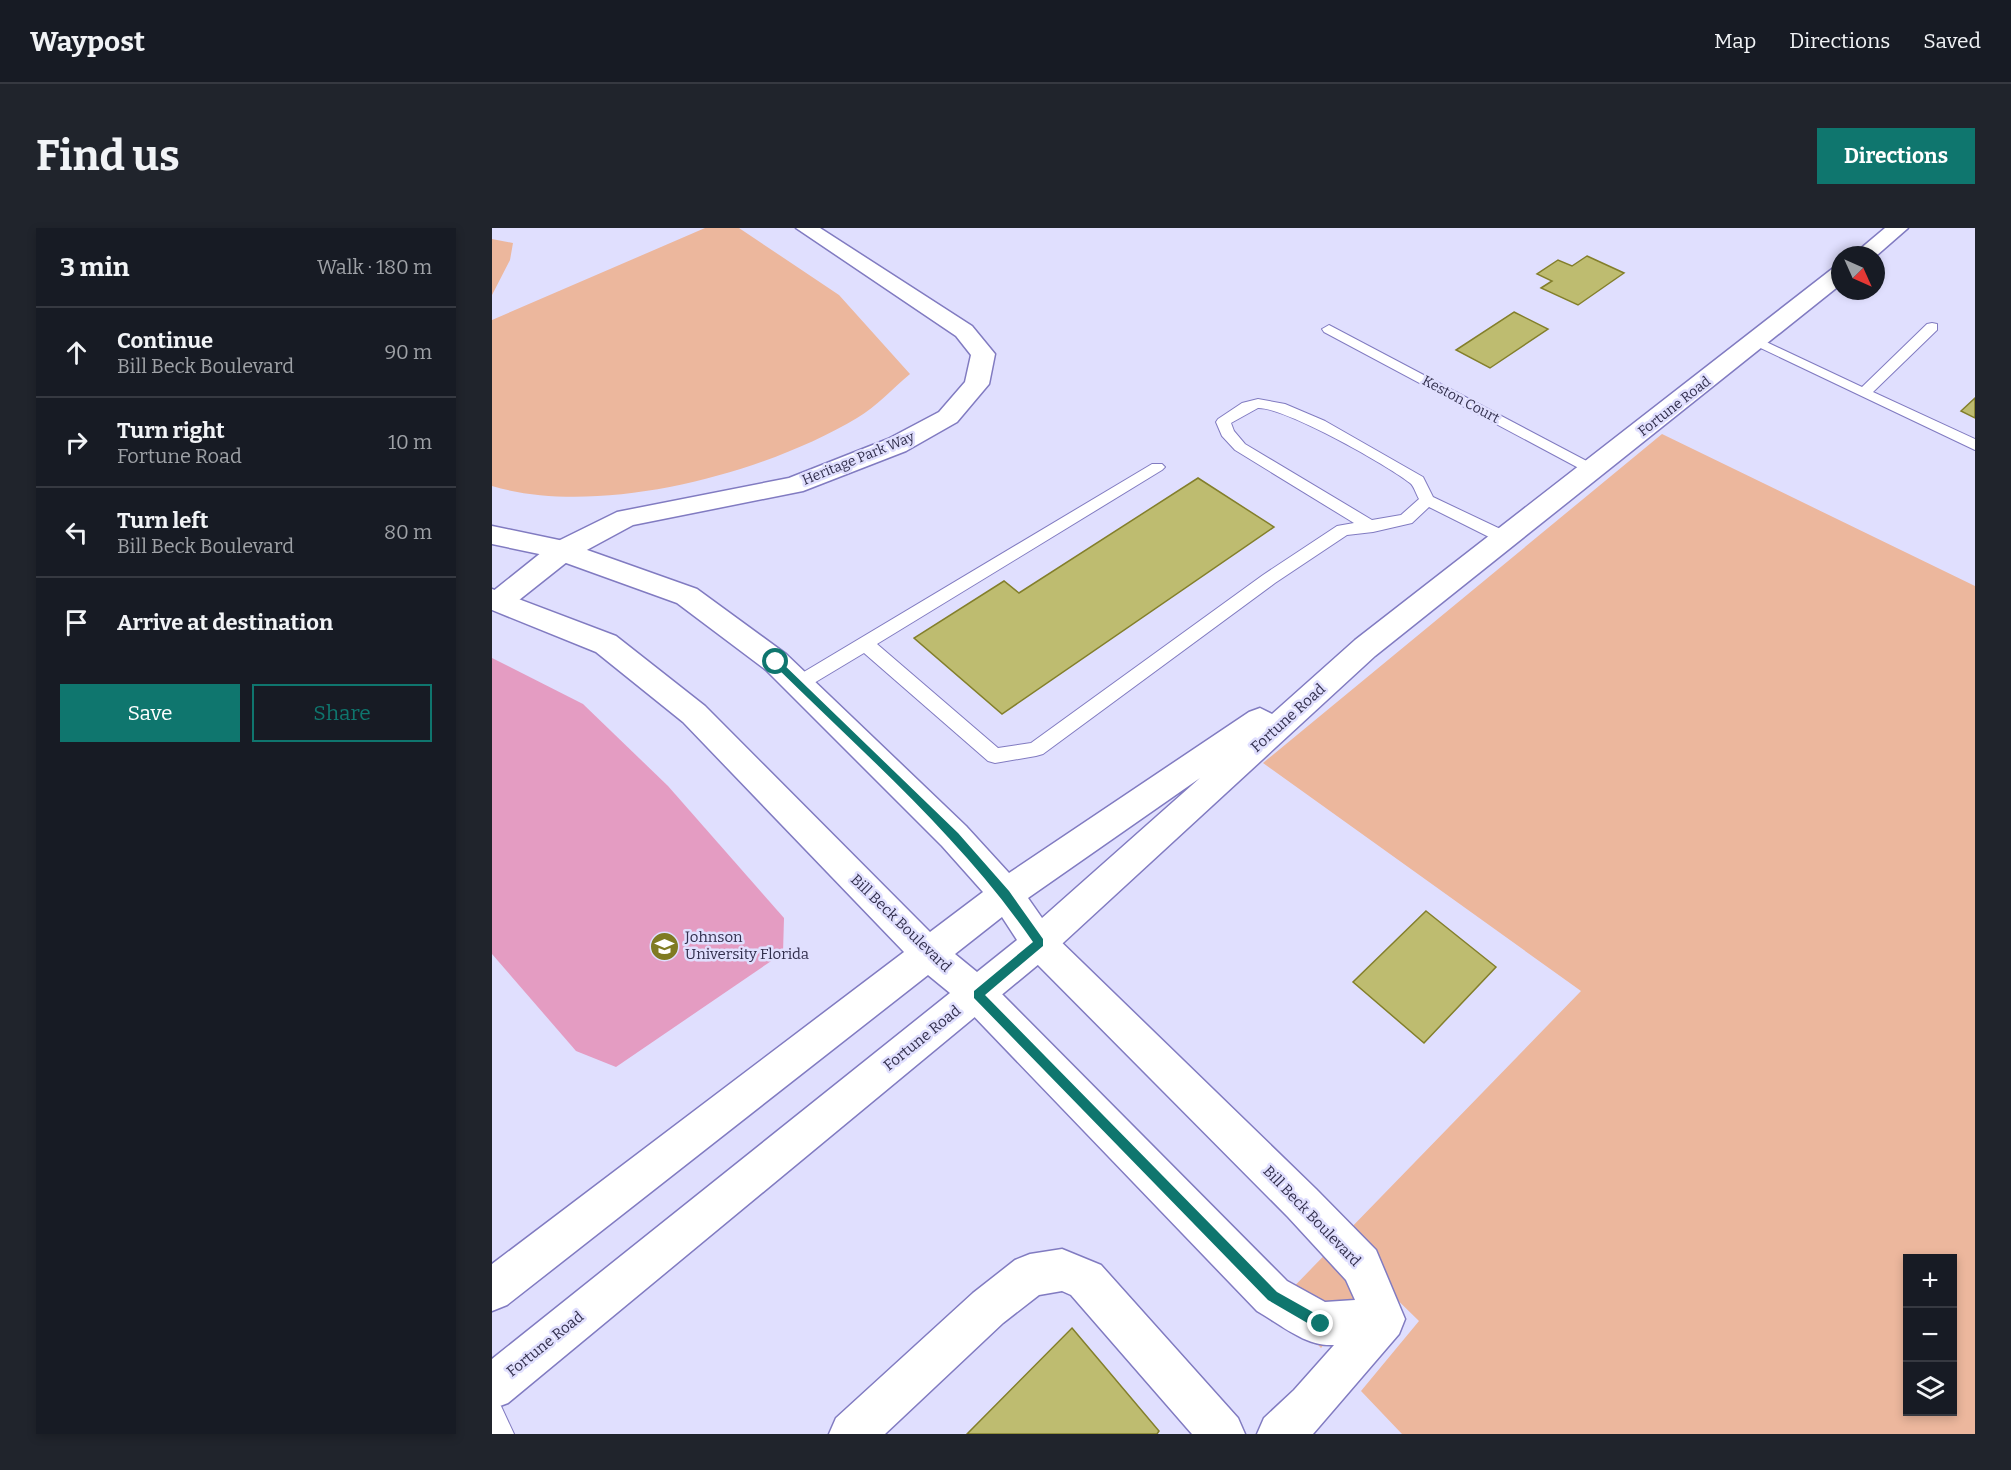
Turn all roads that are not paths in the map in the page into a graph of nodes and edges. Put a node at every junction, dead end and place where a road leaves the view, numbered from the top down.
1 (806, 228) edge
2 (1898, 228) edge
3 (1875, 246) edge
4 (1831, 281) edge
5 (1932, 327) dead end
6 (1329, 328) dead end
7 (1755, 342) junction
8 (1864, 393) junction
9 (1975, 445) edge
10 (1157, 467) dead end
11 (1593, 470) junction
12 (1427, 500) junction
13 (1373, 527) junction
14 (492, 536) edge
15 (1505, 538) junction
16 (562, 551) junction
17 (496, 600) edge
18 (866, 644) junction
19 (1365, 648) junction
20 (798, 684) junction
21 (1006, 894) junction
22 (1039, 943) junction
23 (928, 953) junction
24 (977, 994) junction
25 (492, 1290) edge
26 (1384, 1319) junction
27 (492, 1388) edge
28 (492, 1415) edge
29 (501, 1434) edge
30 (852, 1434) edge
31 (1222, 1434) edge
32 (1280, 1434) edge

1 - 16 street, Heritage Park Way
2 - 3 street
4 - 7 street, Fortune Road
5 - 8 lane
6 - 11 lane, Keston Court
7 - 8 lane
7 - 11 street, Fortune Road
8 - 9 lane
10 - 18 lane
11 - 15 street, Fortune Road
12 - 13 lane
12 - 13 lane
12 - 15 lane
13 - 18 lane
14 - 16 street, Bill Beck Boulevard
15 - 19 street, Fortune Road
16 - 17 street, Heritage Park Way
16 - 20 street, Bill Beck Boulevard
17 - 23 street, Bill Beck Boulevard
18 - 20 lane
19 - 21 street, Fortune Road
19 - 22 street, Fortune Road
20 - 21 street, Bill Beck Boulevard
21 - 22 street, Bill Beck Boulevard
21 - 23 street, Fortune Road
22 - 24 street, Fortune Road
22 - 26 street, Bill Beck Boulevard
23 - 24 street, Bill Beck Boulevard
23 - 25 street, Fortune Road
24 - 26 street, Bill Beck Boulevard
24 - 27 street, Fortune Road
26 - 32 street
28 - 29 lane
30 - 31 street

